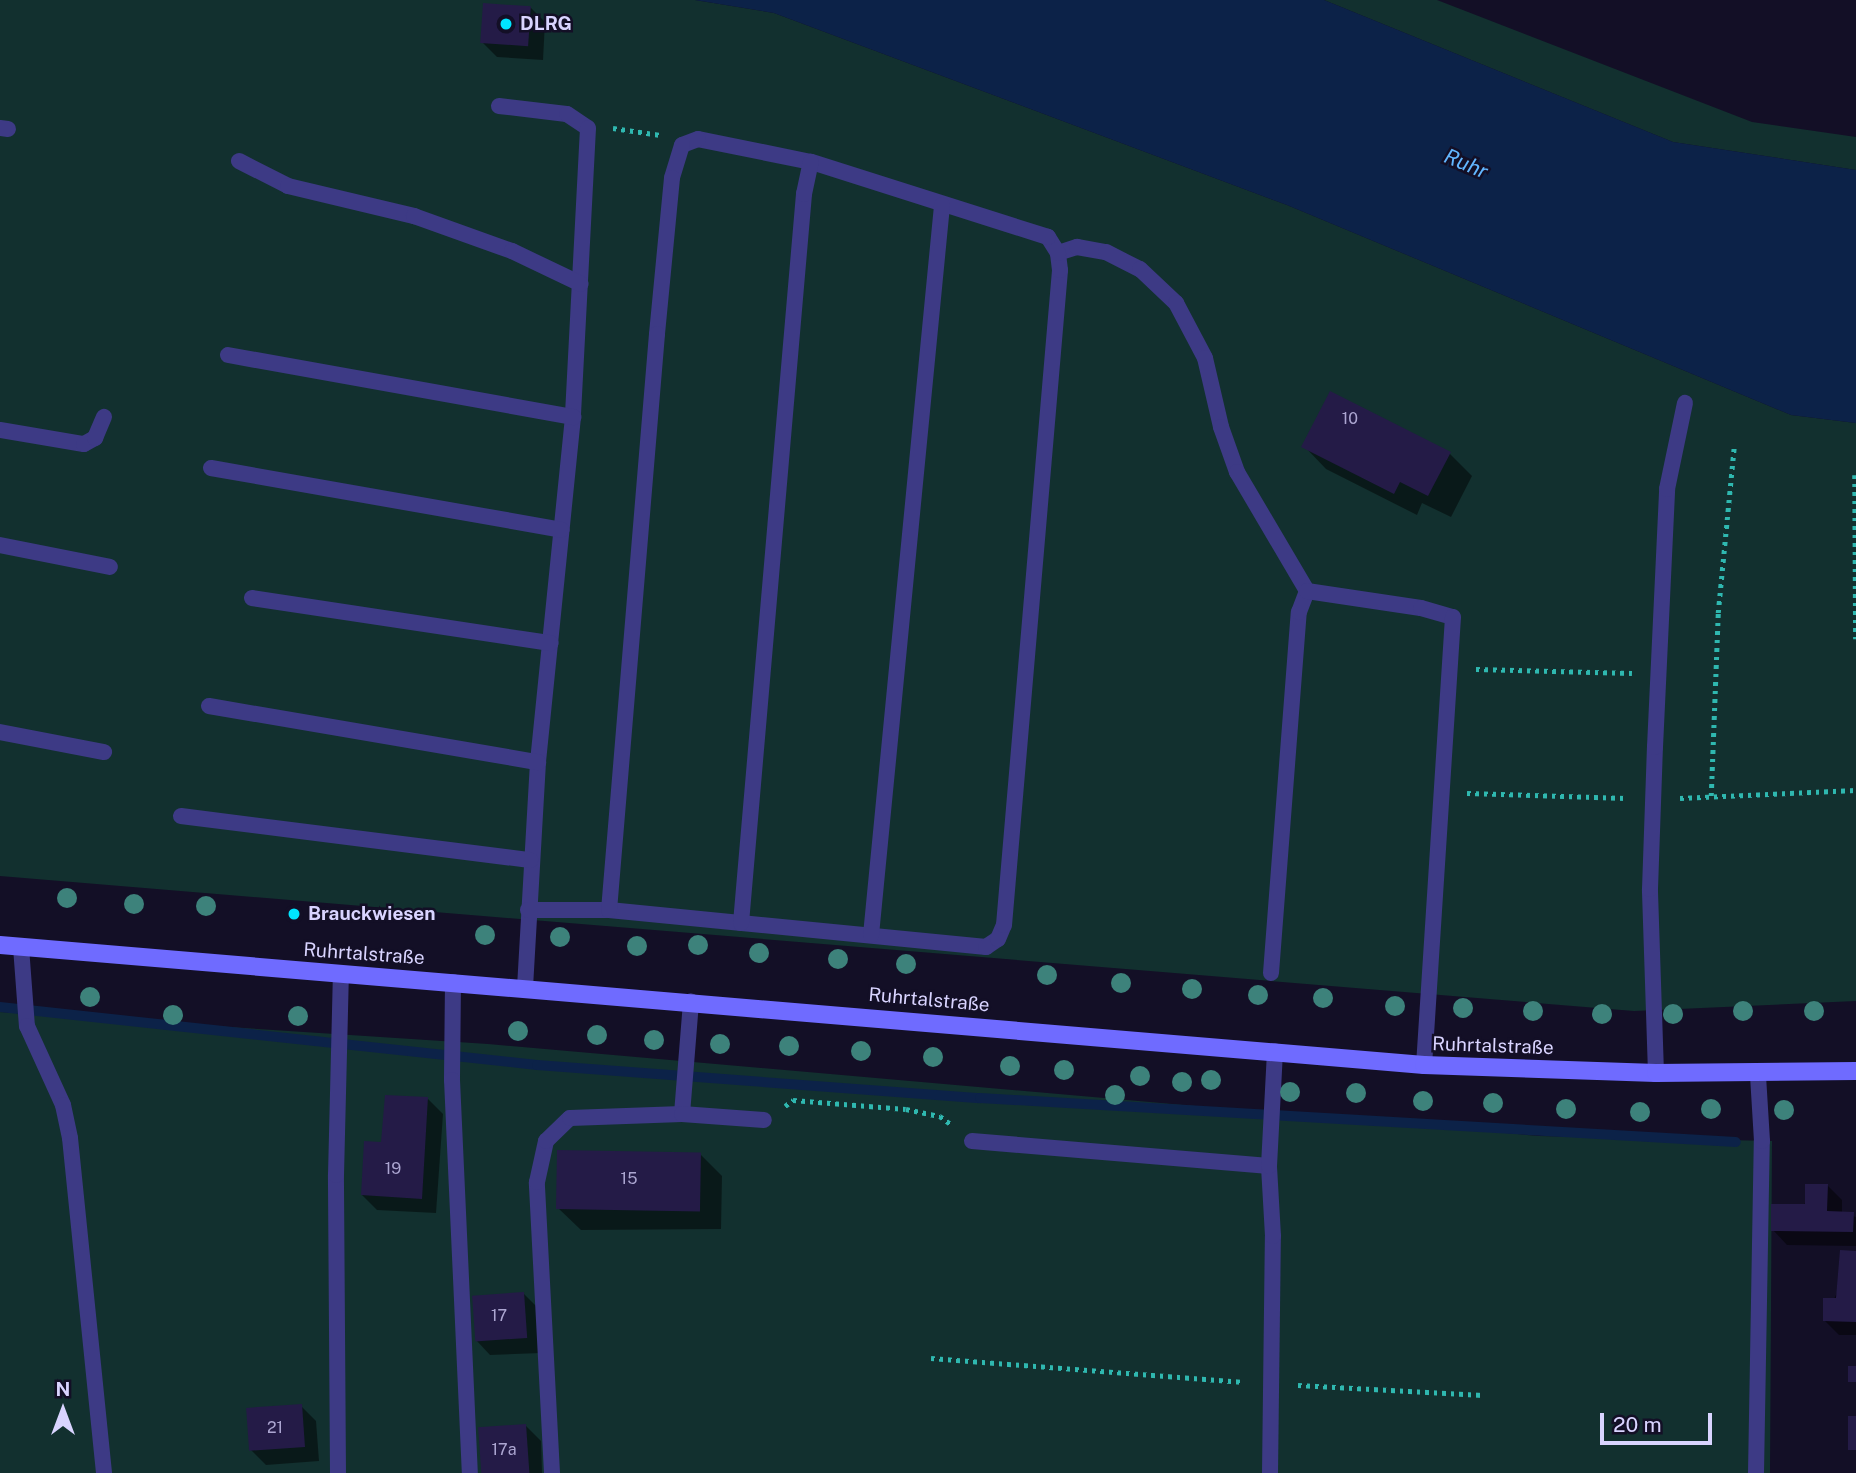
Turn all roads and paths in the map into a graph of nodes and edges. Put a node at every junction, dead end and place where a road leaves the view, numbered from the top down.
1 (499, 107) dead end
2 (588, 128) junction
3 (682, 145) junction
4 (239, 161) dead end
5 (811, 162) junction
6 (942, 205) junction
7 (1058, 253) junction
8 (581, 284) junction
9 (228, 355) dead end
10 (1685, 403) dead end
11 (104, 417) dead end
12 (573, 417) junction
13 (0, 430) edge
14 (1734, 447) dead end
15 (211, 468) dead end
16 (1856, 475) edge
17 (562, 530) junction
18 (0, 545) edge
19 (110, 567) dead end
20 (1307, 592) junction
21 (252, 598) dead end
22 (1856, 639) edge
23 (551, 643) junction
24 (1451, 668) junction
25 (1658, 674) junction
26 (209, 706) dead end
27 (0, 732) edge
28 (104, 752) dead end
29 (538, 762) junction
30 (1711, 796) dead end
31 (181, 816) dead end
32 (530, 860) junction
33 (528, 910) junction
34 (609, 910) junction
35 (741, 923) junction
36 (871, 935) junction
37 (0, 945) edge
38 (20, 947) junction
39 (1271, 973) dead end
40 (341, 974) junction
41 (453, 982) junction
42 (525, 987) junction
43 (691, 1001) junction
44 (1275, 1051) junction
45 (1424, 1065) junction
46 (1856, 1070) edge
47 (1656, 1073) junction
48 (1758, 1074) junction
49 (682, 1114) junction
50 (764, 1120) joint
51 (972, 1141) joint
52 (1269, 1166) junction
53 (931, 1358) dead end
54 (1269, 1383) junction
55 (1483, 1395) dead end
56 (104, 1473) edge
57 (338, 1473) edge
58 (470, 1473) edge
59 (552, 1473) edge
60 (1270, 1473) edge
61 (1756, 1473) edge

1 - 2 lane
2 - 3 path
2 - 8 lane
3 - 5 lane
3 - 34 lane
4 - 8 lane
5 - 6 lane
5 - 35 lane
6 - 7 lane
6 - 36 lane
7 - 20 lane
7 - 36 lane
8 - 12 lane
9 - 12 lane
10 - 25 lane
11 - 13 lane
12 - 17 lane
14 - 30 path
15 - 17 lane
16 - 22 path
17 - 23 lane
18 - 19 lane
20 - 24 lane
20 - 39 lane
21 - 23 lane
23 - 29 lane
24 - 25 path
24 - 45 lane
25 - 47 lane
26 - 29 lane
27 - 28 lane
29 - 32 lane
31 - 32 lane
32 - 33 lane
33 - 34 lane
33 - 42 lane
34 - 35 lane
35 - 36 lane
37 - 38 main road, Ruhrtalstraße
38 - 40 main road, Ruhrtalstraße
38 - 56 lane
40 - 41 main road, Ruhrtalstraße
40 - 57 lane
41 - 42 main road, Ruhrtalstraße
41 - 58 lane
42 - 43 main road, Ruhrtalstraße
43 - 44 main road, Ruhrtalstraße
43 - 49 lane
44 - 45 main road, Ruhrtalstraße
44 - 52 lane
45 - 47 main road, Ruhrtalstraße
46 - 48 main road, Ruhrtalstraße
47 - 48 main road, Ruhrtalstraße
48 - 61 lane
49 - 50 lane
49 - 59 lane
50 - 51 path
51 - 52 lane
52 - 54 lane
53 - 54 path
54 - 55 path
54 - 60 lane

